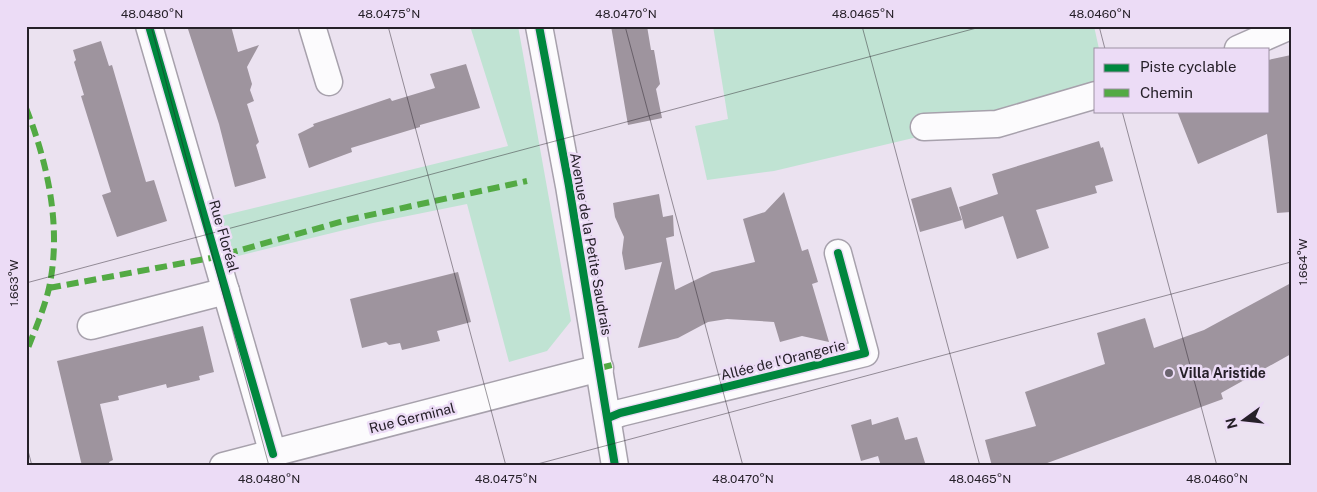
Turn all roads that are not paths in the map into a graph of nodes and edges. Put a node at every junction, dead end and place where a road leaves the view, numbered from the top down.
1 (149, 26) edge
2 (312, 26) edge
3 (539, 26) edge
4 (1290, 26) edge
5 (1240, 48) edge
6 (329, 82) dead end
7 (1094, 96) edge
8 (924, 127) dead end
9 (838, 254) dead end
10 (226, 291) junction
11 (91, 326) dead end
12 (600, 368) junction
13 (608, 418) junction
14 (273, 454) junction
15 (223, 466) edge
16 (615, 466) edge

1 - 10 street, Rue Floréal
2 - 6 street
3 - 12 street, Avenue de la Petite Saudrais
4 - 5 street
7 - 8 street
9 - 13 street, Allée de l'Orangerie
10 - 11 street
10 - 14 street, Rue Floréal
12 - 13 street, Avenue de la Petite Saudrais
12 - 14 street, Rue Germinal
13 - 16 street, Avenue de la Petite Saudrais
14 - 15 street, Rue Germinal

